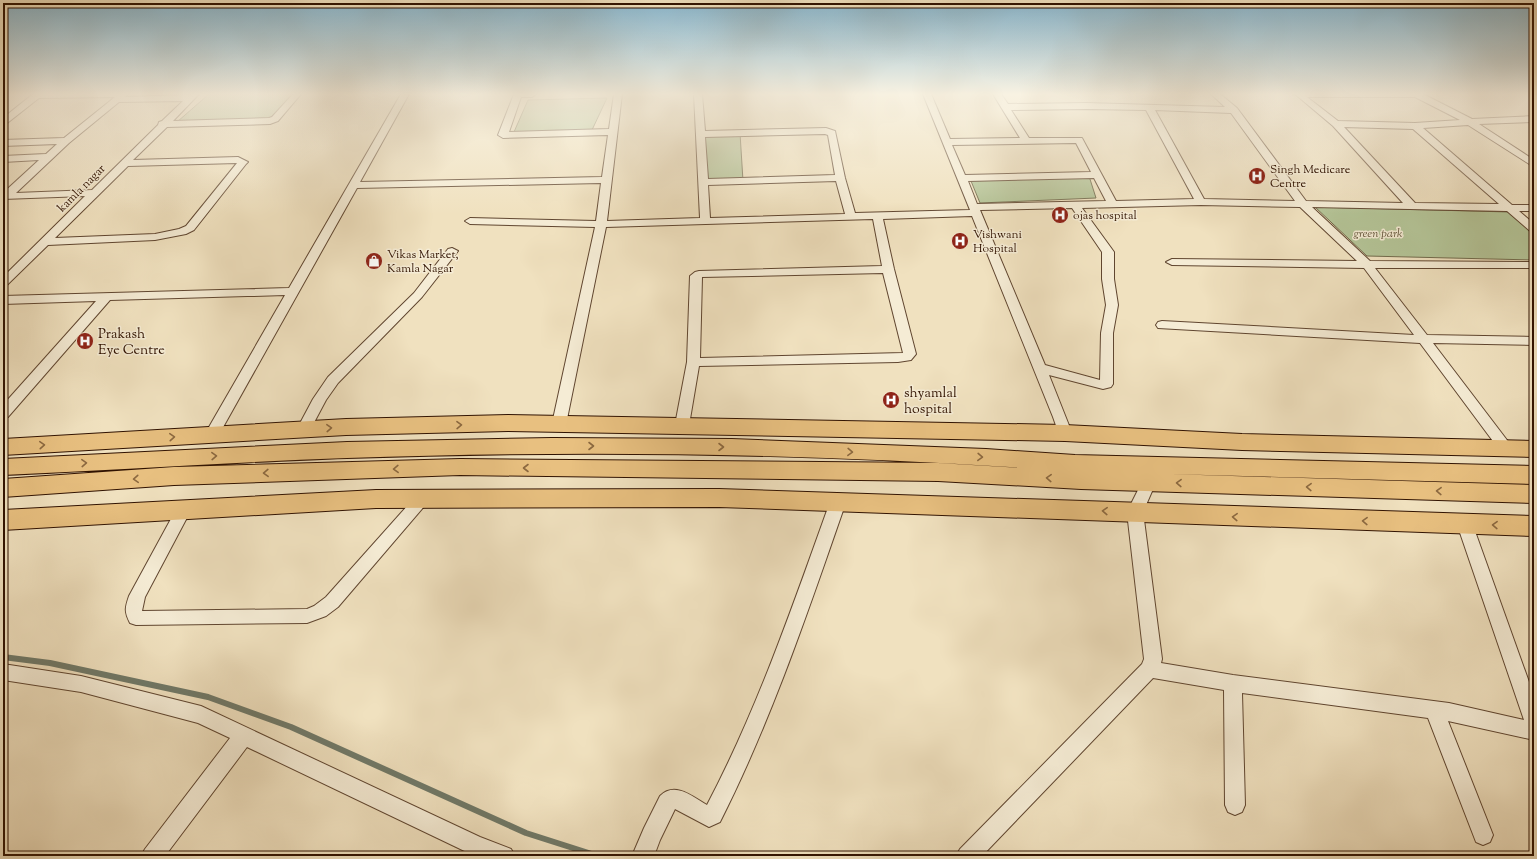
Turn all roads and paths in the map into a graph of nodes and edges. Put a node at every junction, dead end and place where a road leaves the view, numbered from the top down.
1 (74, 134) edge
2 (152, 134) edge
3 (383, 134) edge
4 (503, 134) edge
5 (536, 134) edge
6 (613, 134) edge
7 (700, 134) edge
8 (832, 134) edge
9 (944, 134) edge
10 (1022, 134) edge
11 (1163, 134) edge
12 (1252, 134) edge
13 (1345, 134) edge
14 (1424, 134) edge
15 (1488, 134) edge
16 (66, 141) junction
17 (1026, 141) junction
18 (947, 142) junction
19 (3, 143) edge
20 (48, 157) junction
21 (3, 159) edge
22 (124, 163) junction
23 (1534, 164) edge
24 (1097, 175) junction
25 (840, 178) junction
26 (962, 178) junction
27 (607, 180) junction
28 (703, 182) junction
29 (354, 185) junction
30 (94, 194) junction
31 (5, 196) edge
32 (1201, 202) junction
33 (1302, 203) junction
34 (1113, 204) junction
35 (1075, 205) junction
36 (1411, 205) junction
37 (1509, 207) junction
38 (1534, 208) edge
39 (975, 210) junction
40 (877, 215) junction
41 (850, 216) junction
42 (470, 221) dead end
43 (705, 221) junction
44 (601, 224) junction
45 (1534, 229) edge
46 (45, 242) junction
47 (452, 251) dead end
48 (1172, 262) dead end
49 (1366, 263) junction
50 (1534, 265) edge
51 (888, 269) junction
52 (3, 284) edge
53 (293, 291) junction
54 (106, 297) junction
55 (3, 300) edge
56 (1162, 326) dead end
57 (1424, 339) junction
58 (1534, 340) edge
59 (693, 362) junction
60 (1040, 368) junction
61 (3, 414) edge
62 (559, 424) junction
63 (682, 425) junction
64 (304, 430) junction
65 (1065, 433) junction
66 (212, 434) junction
67 (3, 447) edge
68 (1506, 448) junction
69 (1534, 449) edge
70 (3, 467) edge
71 (1534, 475) edge
72 (1149, 482) junction
73 (3, 488) edge
74 (1468, 492) junction
75 (1534, 494) edge
76 (422, 499) junction
77 (838, 502) junction
78 (1534, 505) edge
79 (183, 510) junction
80 (1136, 512) junction
81 (3, 520) edge
82 (1465, 524) junction
83 (1534, 526) edge
84 (1150, 670) junction
85 (3, 672) edge
86 (1233, 683) junction
87 (1434, 710) junction
88 (1534, 722) edge
89 (1534, 731) edge
90 (244, 735) junction
91 (1235, 805) dead end
92 (1483, 836) dead end
93 (645, 850) edge
94 (152, 856) edge
95 (504, 856) edge
96 (967, 856) edge

1 - 16 street
2 - 22 street, kamla nagar
3 - 29 street
4 - 5 street
6 - 27 street
7 - 28 street
8 - 25 street
9 - 18 street
10 - 17 street
11 - 32 street
12 - 33 street
13 - 36 street
14 - 37 street
15 - 23 street
16 - 19 street
16 - 20 street
17 - 18 street
17 - 24 street
18 - 26 street
20 - 21 street
20 - 31 street
22 - 30 street, kamla nagar
22 - 46 street
24 - 26 street
24 - 34 street
25 - 28 street
25 - 41 street
26 - 39 street
27 - 29 street
27 - 44 street
28 - 43 street
29 - 53 street
30 - 31 street
30 - 46 street, kamla nagar
32 - 33 street
32 - 34 street
33 - 36 street
33 - 49 street
34 - 35 street
35 - 39 street
35 - 60 street
36 - 37 street
37 - 38 street
37 - 45 street
39 - 40 street
39 - 60 street
40 - 41 street
40 - 51 street
41 - 43 street
42 - 44 street
43 - 44 street
44 - 62 street
46 - 52 street, kamla nagar
47 - 64 street
48 - 49 street
49 - 50 street
49 - 57 street
51 - 59 street
51 - 59 street
53 - 54 street
53 - 66 street
54 - 55 street
54 - 61 street
56 - 57 street
57 - 58 street
57 - 68 street
59 - 63 street
60 - 65 street
62 - 63 main road
64 -> 62 main road
63 - 65 main road
64 - 66 main road
65 - 68 main road
67 -> 66 main road
68 - 69 main road
70 -> 71 main road
72 -> 73 main road
74 -> 72 main road
72 - 80 street
74 - 75 main road
74 - 78 main road
76 - 77 main road
76 - 79 main road
76 - 79 street
80 -> 77 main road
77 - 93 street
79 - 81 main road
82 -> 80 main road
80 - 84 street
83 -> 82 main road
82 - 88 street
84 - 86 street
84 - 96 street
85 - 90 street
86 - 87 street
86 - 91 street
87 - 89 street
87 - 92 street
90 - 94 street
90 - 95 street

